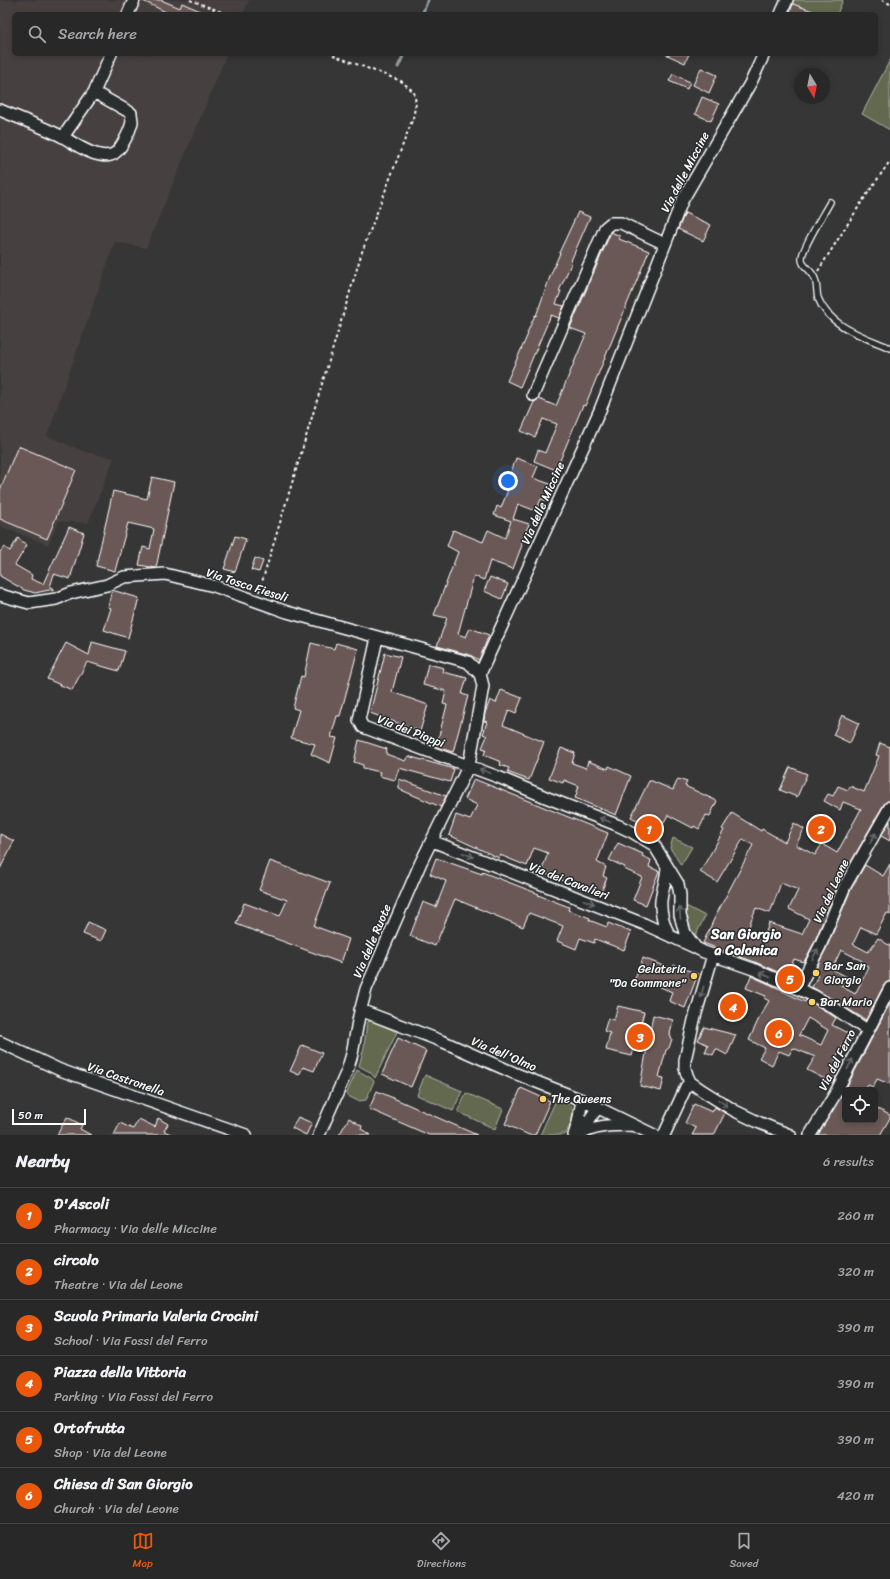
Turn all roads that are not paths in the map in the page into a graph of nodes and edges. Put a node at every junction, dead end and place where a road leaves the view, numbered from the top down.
1 (134, 0) edge
2 (787, 0) edge
3 (129, 12) edge
4 (782, 12) edge
5 (110, 56) edge
6 (763, 56) edge
7 (94, 92) junction
8 (0, 110) edge
9 (63, 137) junction
10 (830, 202) dead end
11 (665, 244) junction
12 (890, 348) edge
13 (533, 395) dead end
14 (0, 595) edge
15 (377, 638) junction
16 (480, 674) junction
17 (469, 765) junction
18 (890, 807) edge
19 (432, 841) junction
20 (667, 866) junction
21 (669, 935) junction
22 (696, 948) junction
23 (712, 955) junction
24 (890, 988) edge
25 (798, 989) junction
26 (360, 1010) junction
27 (867, 1030) junction
28 (0, 1042) edge
29 (690, 1082) junction
30 (582, 1100) junction
31 (598, 1107) junction
32 (635, 1125) junction
33 (246, 1135) edge
34 (319, 1135) edge
35 (574, 1135) edge
36 (579, 1135) edge
37 (654, 1135) edge
38 (664, 1135) edge
39 (790, 1135) edge
40 (810, 1135) edge

1 - 3 street
2 - 4 street
5 - 7 street
6 - 11 street, Via delle Miccine
7 - 9 street
7 - 9 street
8 - 9 street
10 - 12 lane
11 - 13 street
11 - 16 street, Via delle Miccine
14 - 15 street, Via Tosca Fiesoli
15 - 16 street, Via Tosca Fiesoli
15 - 17 street, Via dei Pioppi
16 - 17 street, Via delle Miccine
17 - 19 street, Via delle Ruote
20 -> 17 street
25 -> 18 street, Via del Leone
19 -> 21 street, Via dei Cavalieri
19 - 26 street, Via delle Ruote
20 - 21 street
22 -> 20 street
21 - 22 street, Via dei Cavalieri
22 - 23 street
25 -> 23 street, Via del Ferro
23 -> 29 street
24 - 27 street
25 - 27 street, Via del Ferro
26 - 30 street, Via dell'Olmo
26 - 34 street, Via delle Ruote
40 -> 27 street, Via del Ferro
28 - 33 street, Via Castronella
29 - 38 street
29 -> 39 street
30 - 31 street, Via dell'Olmo
30 - 35 street
31 - 32 street, Via dell'Olmo
31 - 36 street
32 - 36 street
32 - 37 street, Via dell'Olmo

